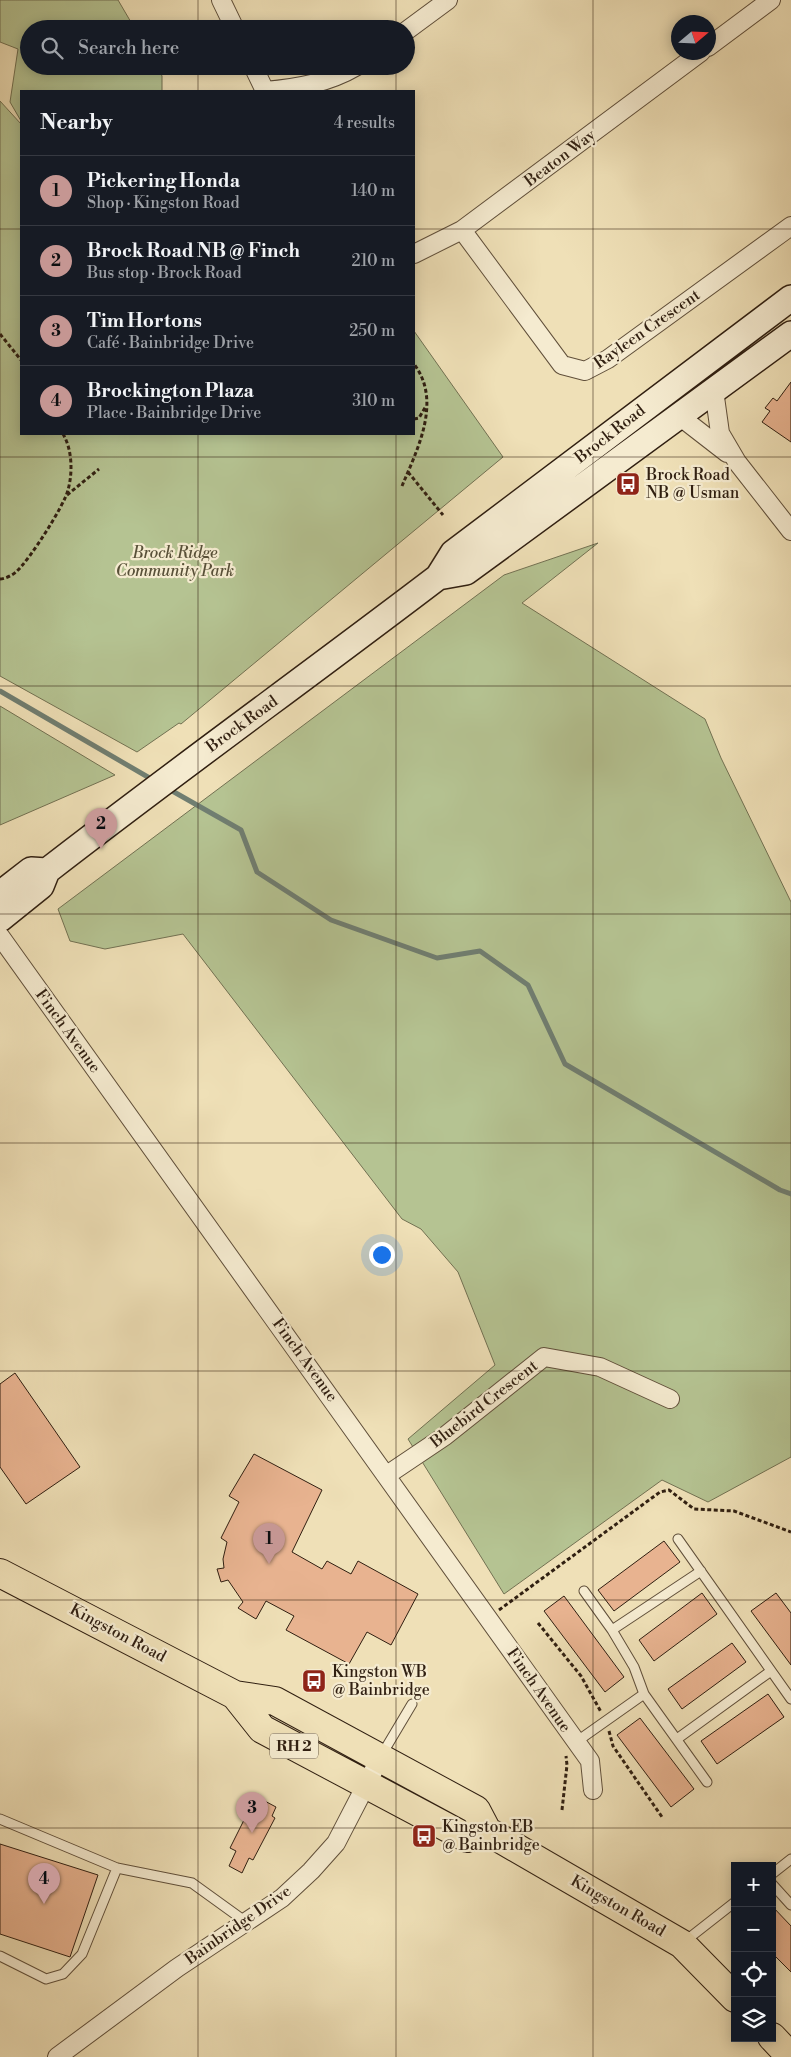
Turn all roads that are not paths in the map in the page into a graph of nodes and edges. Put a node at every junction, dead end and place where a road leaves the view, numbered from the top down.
1 (221, 0) edge
2 (448, 0) edge
3 (771, 0) edge
4 (231, 20) edge
5 (415, 24) edge
6 (716, 41) edge
7 (690, 60) edge
8 (257, 75) edge
9 (342, 75) edge
10 (265, 90) edge
11 (278, 90) edge
12 (791, 226) edge
13 (462, 230) junction
14 (415, 254) edge
15 (791, 298) edge
16 (791, 334) edge
17 (688, 374) junction
18 (714, 390) junction
19 (678, 415) junction
20 (737, 462) junction
21 (789, 526) edge
22 (438, 577) junction
23 (47, 871) junction
24 (0, 894) edge
25 (0, 919) edge
26 (0, 936) edge
27 (670, 1400) dead end
28 (387, 1475) junction
29 (678, 1539) dead end
30 (701, 1571) junction
31 (0, 1573) edge
32 (584, 1591) dead end
33 (612, 1630) junction
34 (771, 1671) junction
35 (644, 1694) junction
36 (235, 1695) junction
37 (791, 1699) edge
38 (412, 1704) dead end
39 (677, 1739) junction
40 (576, 1742) junction
41 (380, 1758) junction
42 (707, 1782) dead end
43 (366, 1784) junction
44 (593, 1790) dead end
45 (0, 1819) edge
46 (487, 1831) junction
47 (791, 1859) edge
48 (117, 1868) junction
49 (776, 1871) edge
50 (776, 1888) edge
51 (731, 1905) edge
52 (791, 1905) edge
53 (246, 1922) junction
54 (682, 1944) junction
55 (0, 1956) edge
56 (734, 1997) edge
57 (776, 2041) edge
58 (57, 2057) edge
59 (791, 2057) edge

1 - 4 street
2 - 5 street
3 - 6 street
7 - 13 street, Beaton Way
8 - 10 street
9 - 11 street
12 - 13 street, Rayleen Crescent
13 - 14 street, Beaton Way
15 - 17 main road, Brock Road
16 - 18 main road, Brock Road
17 - 19 main road
17 - 22 main road, Brock Road
18 - 19 main road, Brock Road
18 - 20 street
19 - 20 street
19 - 22 main road, Brock Road
20 - 21 street
22 - 23 main road, Brock Road
23 - 24 main road, Brock Road
23 - 25 main road, Brock Road
26 - 28 street, Finch Avenue
27 - 28 street, Bluebird Crescent
28 - 40 street, Finch Avenue
29 - 30 lane
30 - 33 lane
30 - 34 lane
31 - 36 main road, Kingston Road / RH 2
32 - 33 lane
33 - 35 lane
34 - 37 lane
34 - 39 lane
35 - 39 lane
35 - 40 lane
36 - 41 main road, Kingston Road / RH 2
36 - 43 main road, Kingston Road / RH 2
38 - 41 lane
39 - 42 lane
40 - 44 street, Finch Avenue
41 - 43 street, Bainbridge Drive
41 - 46 main road, Kingston Road / RH 2
43 - 46 main road, Kingston Road / RH 2
43 - 53 street, Bainbridge Drive
45 - 48 lane
46 - 54 main road, Kingston Road
47 - 49 lane
48 - 53 lane
48 - 55 lane
50 - 52 lane
51 - 54 lane
53 - 58 street, Bainbridge Drive
54 - 56 main road, Kingston Road
57 - 59 main road

